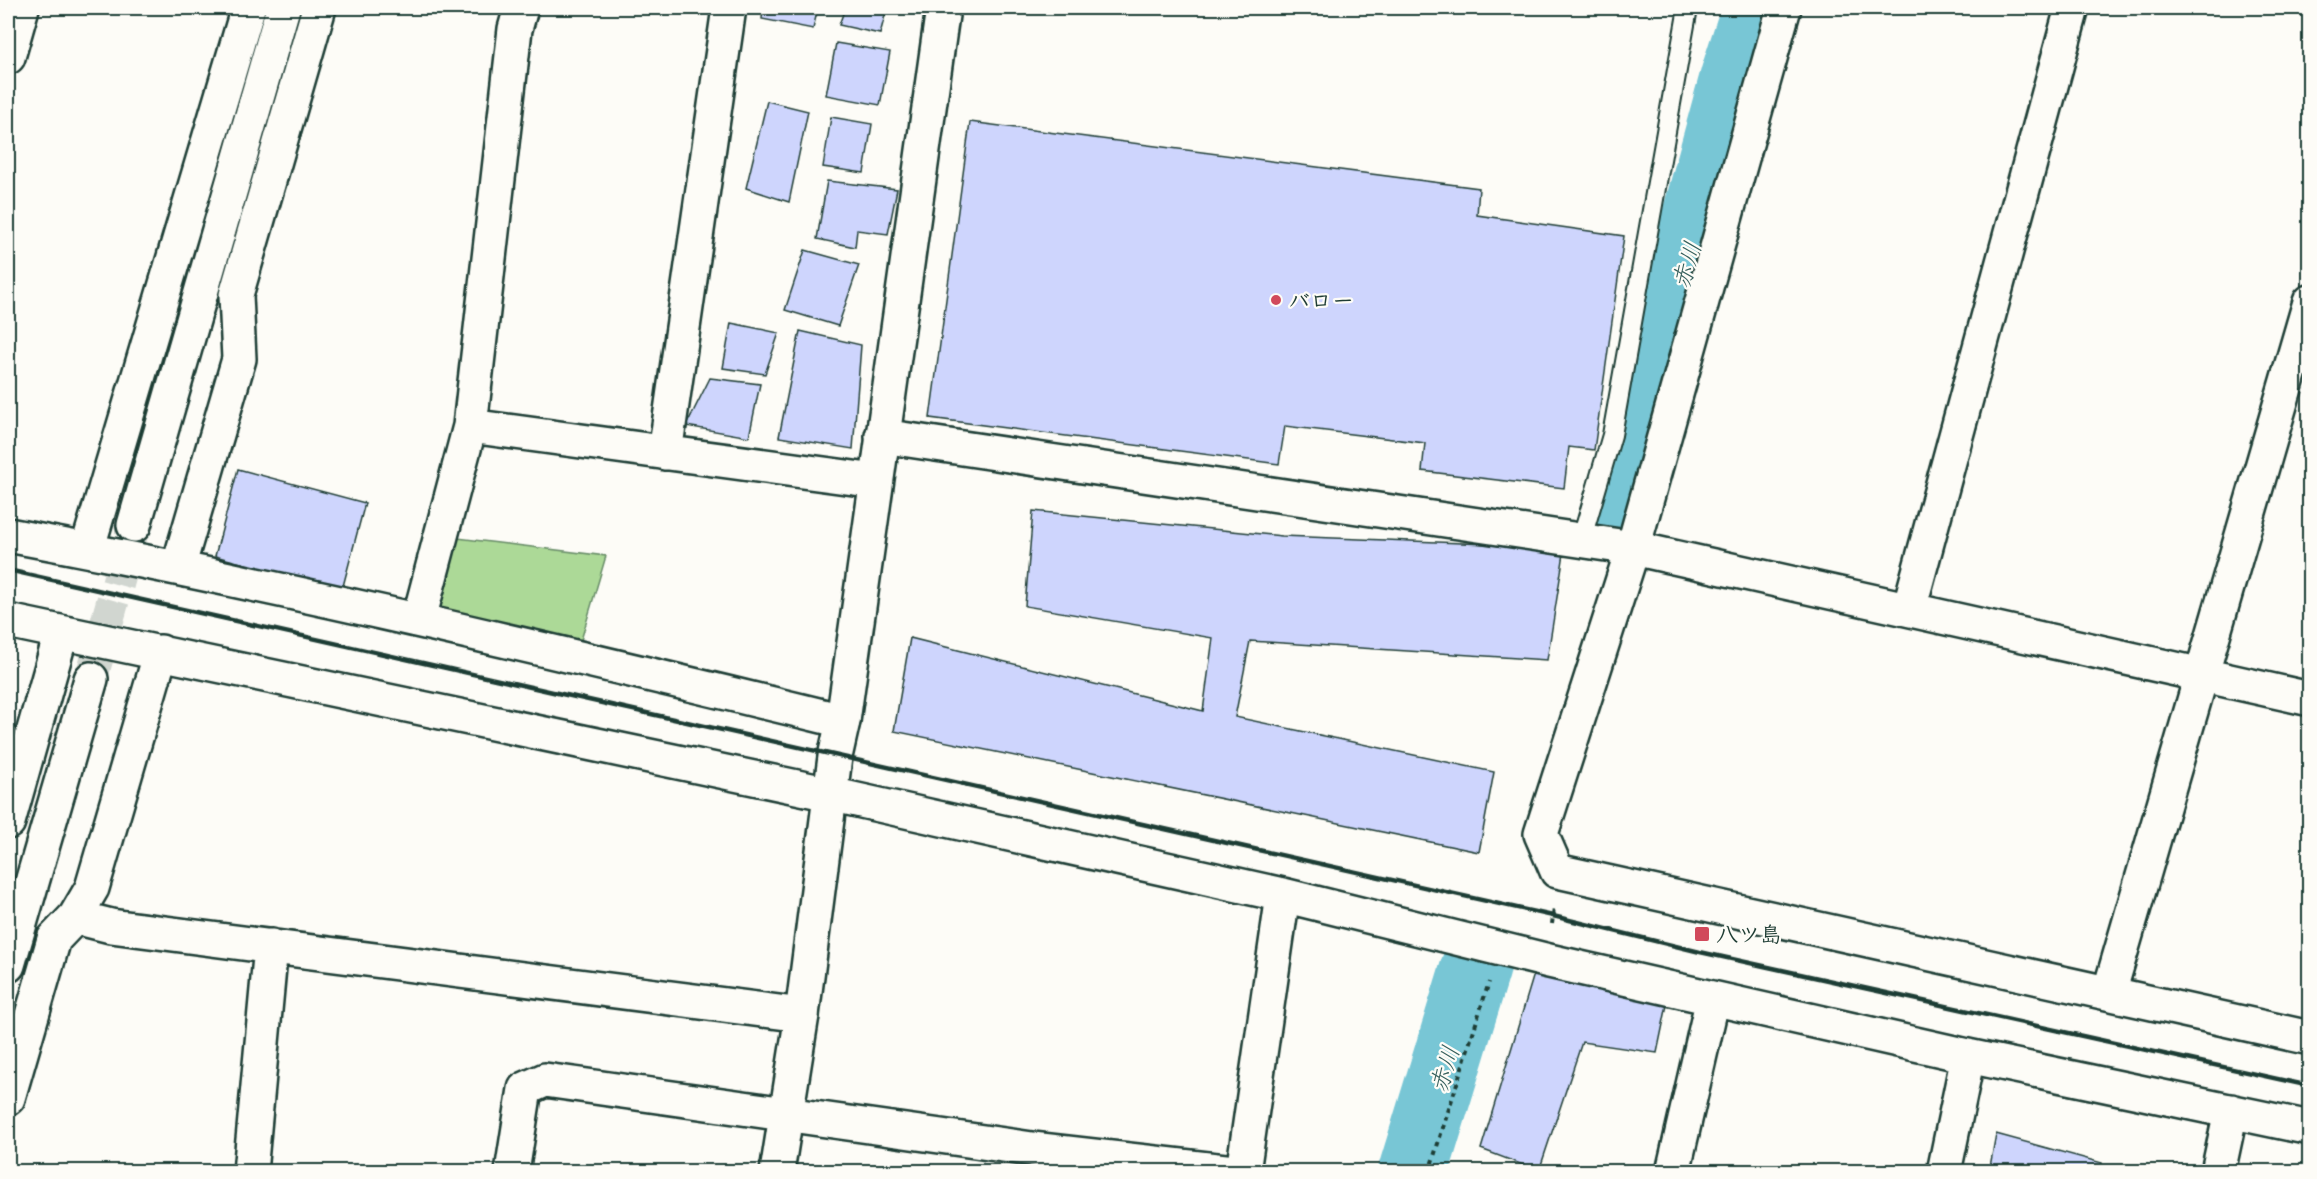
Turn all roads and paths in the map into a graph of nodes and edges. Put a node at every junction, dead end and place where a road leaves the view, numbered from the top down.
1 (22, 8) edge
2 (248, 8) edge
3 (283, 8) edge
4 (319, 8) edge
5 (521, 8) edge
6 (729, 8) edge
7 (943, 8) edge
8 (1688, 8) edge
9 (1784, 8) edge
10 (2073, 8) edge
11 (8, 57) edge
12 (2310, 302) edge
13 (470, 426) junction
14 (882, 436) junction
15 (665, 453) junction
16 (876, 481) junction
17 (134, 525) tunnel mouth
18 (8, 535) edge
19 (1581, 541) junction
20 (1633, 548) junction
21 (87, 550) junction
22 (178, 568) junction
23 (1909, 609) junction
24 (419, 620) junction
25 (8, 621) edge
26 (61, 634) junction
27 (160, 651) junction
28 (2201, 674) junction
29 (90, 679) tunnel mouth
30 (2310, 699) edge
31 (843, 721) junction
32 (830, 794) junction
33 (8, 822) edge
34 (1557, 871) junction
35 (1283, 895) junction
36 (75, 917) junction
37 (271, 946) junction
38 (1500, 950) junction
39 (1549, 961) junction
40 (8, 965) edge
41 (2109, 993) junction
42 (1713, 998) junction
43 (802, 1015) junction
44 (2310, 1038) edge
45 (1968, 1056) junction
46 (8, 1098) edge
47 (2231, 1111) junction
48 (787, 1116) junction
49 (2310, 1128) edge
50 (1030, 1160) edge
51 (250, 1172) edge
52 (512, 1172) edge
53 (777, 1172) edge
54 (1234, 1172) edge
55 (1243, 1172) edge
56 (1429, 1172) edge
57 (1673, 1172) edge
58 (1944, 1172) edge
59 (2218, 1172) edge

1 - 11 street
2 - 21 street
3 - 17 street
4 - 22 street
5 - 13 street
6 - 15 street
7 - 14 street
8 - 19 lane
9 - 20 street
10 - 23 street
12 - 28 street
13 - 15 street
13 - 24 street
14 - 16 street
14 - 19 street
15 - 16 street
16 - 31 street
18 - 21 street
19 - 20 street
20 - 23 street
20 - 34 street
21 - 22 street
22 - 24 street
23 - 28 street
24 - 31 street
25 - 26 street
26 - 27 street
26 - 33 street
27 - 32 street
27 - 36 street
28 - 30 street
28 - 41 street
29 - 40 street
31 - 32 street
32 - 35 street
32 - 43 street
34 - 39 path
34 - 41 street
35 - 38 street
35 - 55 street
36 - 37 street
36 - 46 street
37 - 43 street
37 - 51 street
38 - 39 street
38 - 56 path
39 - 42 street
41 - 44 street
42 - 45 street
42 - 57 street
43 - 48 street
45 - 47 street
45 - 58 street
47 - 49 street
47 - 59 street
48 - 50 street
48 - 52 street
48 - 53 street
50 - 54 street

